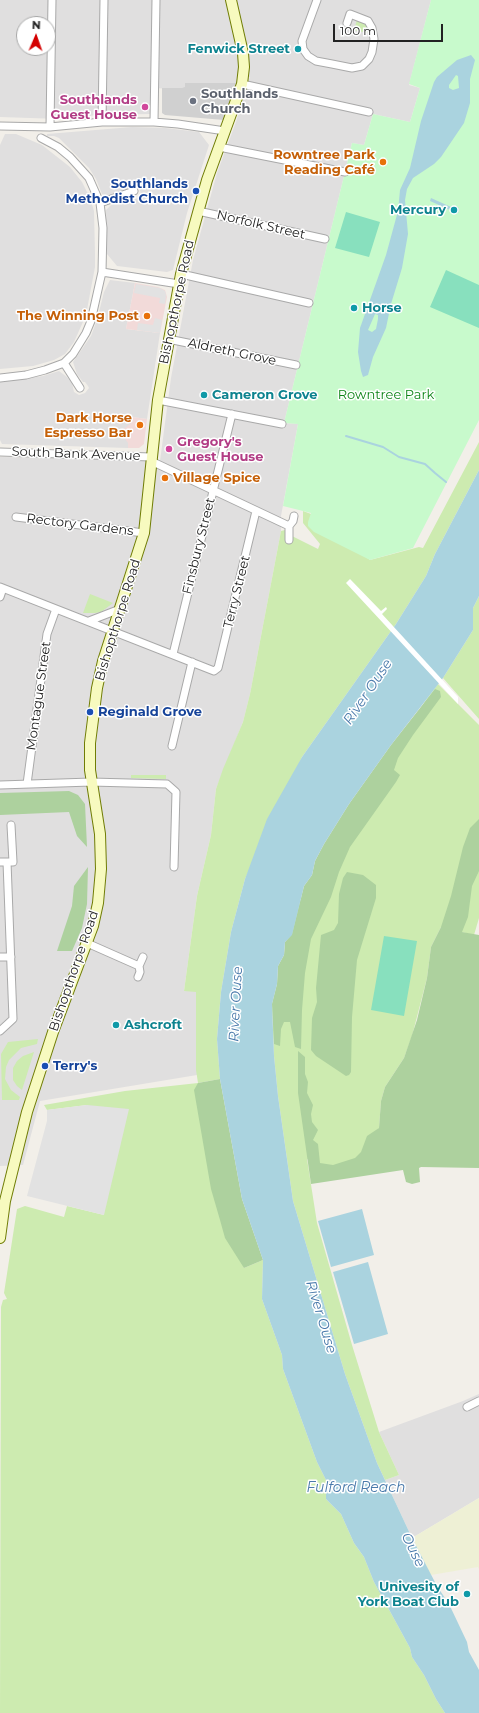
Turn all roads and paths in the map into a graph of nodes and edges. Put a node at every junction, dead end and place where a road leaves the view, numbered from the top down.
1 (52, 0) edge
2 (104, 0) edge
3 (156, 0) edge
4 (231, 0) edge
5 (317, 0) edge
6 (347, 23) dead end
7 (242, 84) junction
8 (369, 112) dead end
9 (102, 122) junction
10 (154, 122) junction
11 (0, 126) edge
12 (50, 127) junction
13 (225, 131) junction
14 (41, 138) dead end
15 (219, 146) junction
16 (345, 172) dead end
17 (134, 191) dead end
18 (100, 203) junction
19 (198, 211) junction
20 (324, 239) dead end
21 (102, 272) junction
22 (180, 279) junction
23 (309, 303) dead end
24 (168, 339) junction
25 (64, 362) junction
26 (296, 365) dead end
27 (0, 378) edge
28 (80, 388) dead end
29 (158, 400) junction
30 (232, 414) junction
31 (282, 424) dead end
32 (0, 452) edge
33 (151, 459) junction
34 (213, 490) junction
35 (256, 511) junction
36 (294, 516) dead end
37 (16, 517) dead end
38 (289, 526) junction
39 (144, 533) junction
40 (289, 540) dead end
41 (2, 588) edge
42 (0, 597) edge
43 (56, 609) junction
44 (120, 609) junction
45 (89, 621) junction
46 (114, 631) junction
47 (173, 654) junction
48 (192, 662) junction
49 (172, 746) dead end
50 (91, 782) junction
51 (27, 784) junction
52 (0, 785) edge
53 (11, 825) dead end
54 (4, 862) edge
55 (174, 867) dead end
56 (87, 943) junction
57 (11, 957) junction
58 (143, 957) dead end
59 (0, 958) edge
60 (139, 966) junction
61 (138, 976) dead end
62 (0, 1031) edge
63 (0, 1238) edge
64 (479, 1401) edge
65 (466, 1407) dead end

1 - 12 street
2 - 9 street
3 - 10 street
4 - 7 street, Bishopthorpe Road
5 - 6 street
7 - 8 street
7 - 13 street, Bishopthorpe Road
9 - 10 street
9 - 12 street
10 - 13 street
11 - 12 street
13 - 15 street, Bishopthorpe Road
14 - 18 street
15 - 16 street
15 - 19 street, Bishopthorpe Road
17 - 18 street
18 - 21 street
19 - 20 street, Norfolk Street
19 - 22 street, Bishopthorpe Road
21 - 22 street
21 - 25 street
22 - 23 street
22 - 24 street, Bishopthorpe Road
24 - 26 street, Aldreth Grove
24 - 29 street, Bishopthorpe Road
25 - 27 street
25 - 28 street
29 - 30 street
29 - 33 street, Bishopthorpe Road
30 - 31 street
30 - 34 street, Finsbury Street
32 - 33 street, South Bank Avenue
33 - 34 street
33 - 39 street, Bishopthorpe Road
34 - 35 street
34 - 47 street, Finsbury Street
35 - 38 street
35 - 48 street, Terry Street
36 - 38 street
37 - 39 street, Rectory Gardens
38 - 40 street
39 - 44 street, Bishopthorpe Road
41 - 42 street
41 - 43 street
43 - 45 street
43 - 51 street, Montague Street
44 - 45 street
44 - 46 street, Bishopthorpe Road
45 - 46 street
46 - 47 street
46 - 50 street, Bishopthorpe Road
47 - 48 street
48 - 49 street
50 - 51 street
50 - 55 street
50 - 56 street, Bishopthorpe Road
51 - 52 street
53 - 54 street
54 - 57 street
56 - 60 street
56 - 63 street, Bishopthorpe Road
57 - 59 street
57 - 62 street
58 - 60 street
60 - 61 street
64 - 65 street

